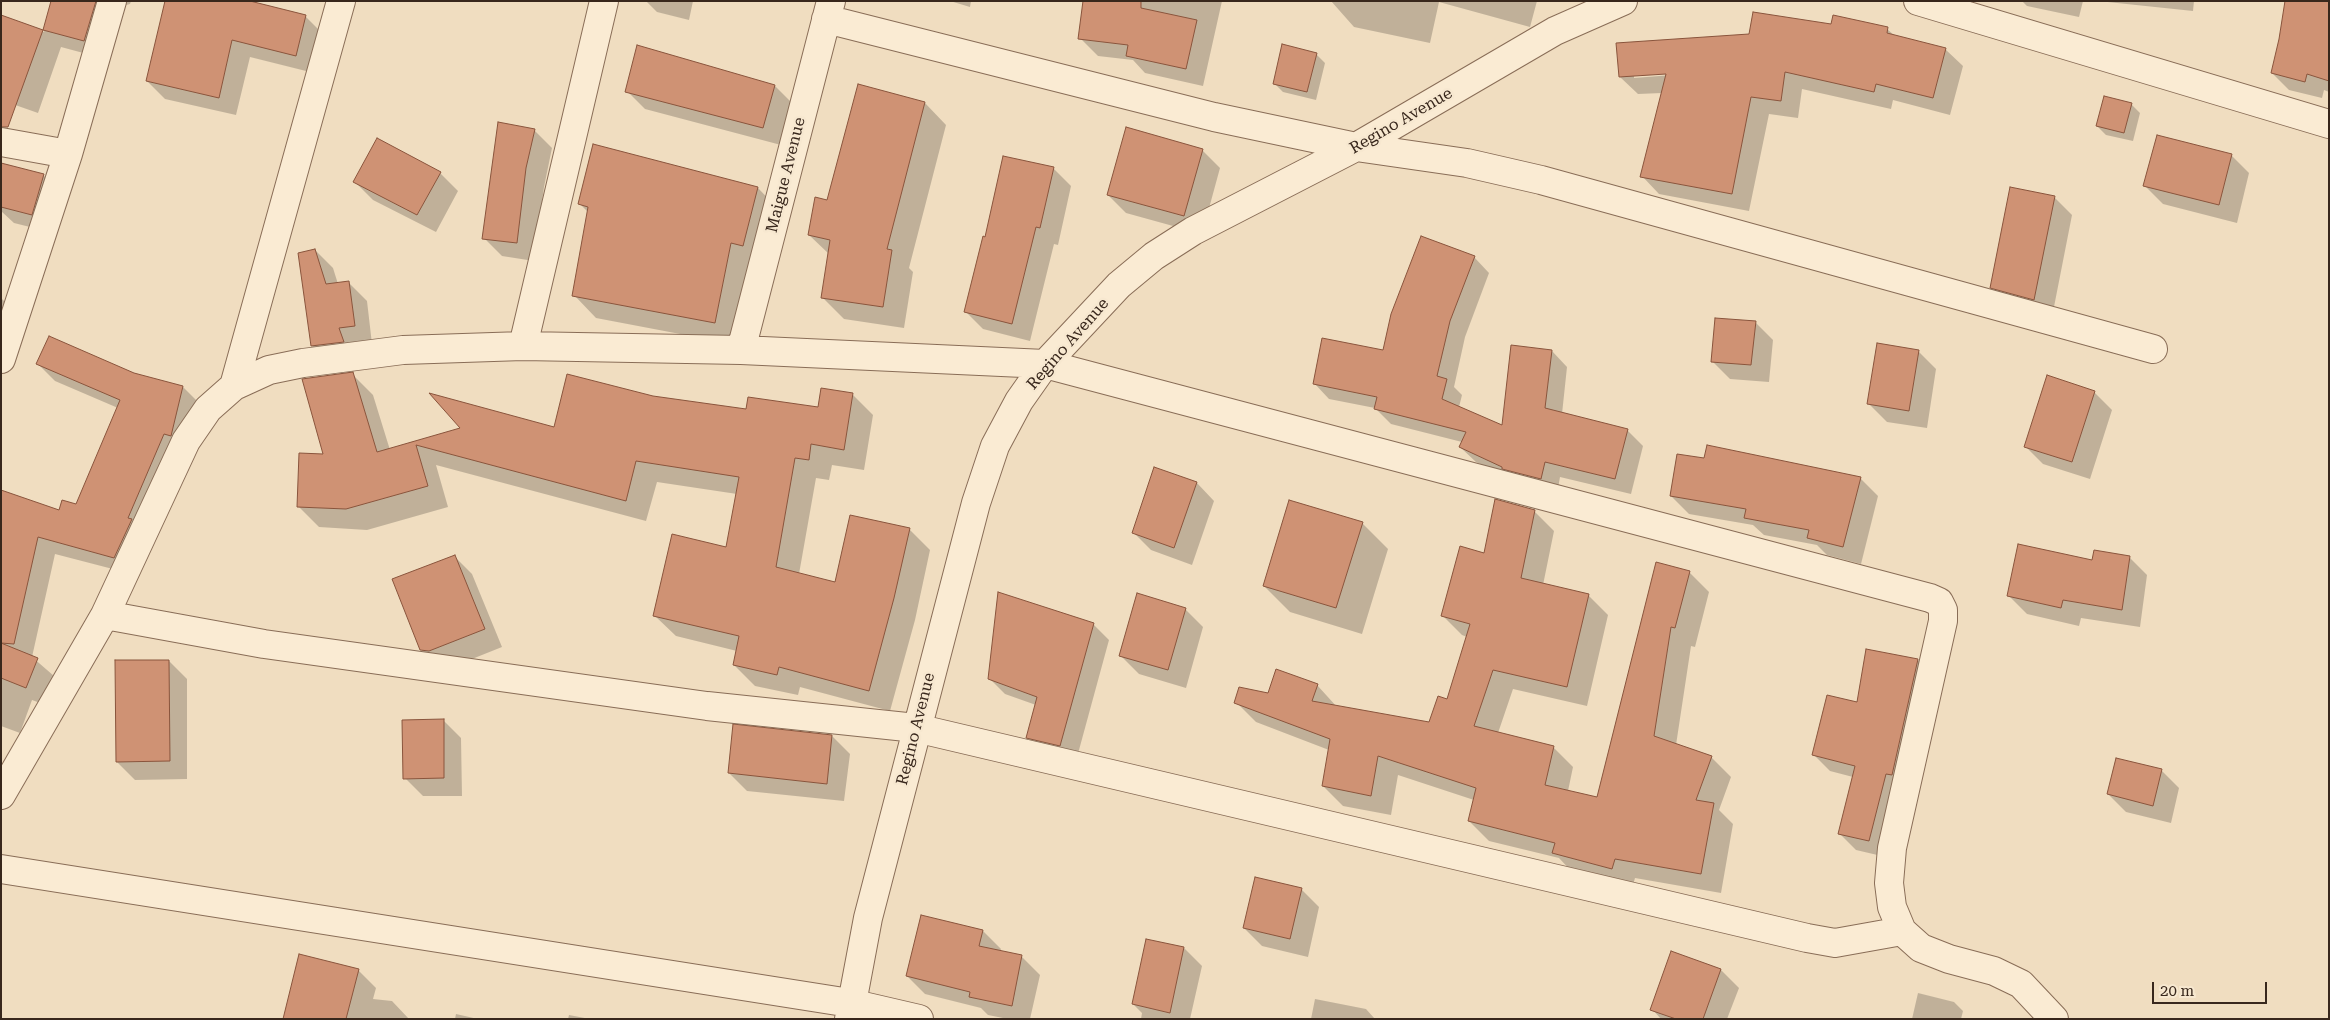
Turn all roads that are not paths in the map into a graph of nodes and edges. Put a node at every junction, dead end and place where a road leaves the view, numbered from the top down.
1 (112, 1) edge
2 (341, 1) edge
3 (604, 1) edge
4 (1623, 1) edge
5 (1918, 1) edge
6 (828, 10) edge
7 (2329, 124) edge
8 (1, 142) edge
9 (1356, 147) junction
10 (68, 154) junction
11 (523, 346) junction
12 (2153, 349) dead end
13 (741, 350) junction
14 (1, 359) edge
15 (1045, 364) junction
16 (234, 386) junction
17 (105, 615) junction
18 (916, 728) junction
19 (1, 795) edge
20 (1, 869) edge
21 (1902, 930) junction
22 (850, 1011) edge
23 (919, 1019) edge
24 (2054, 1019) edge

1 - 10 street
2 - 16 street
3 - 11 street
4 - 9 street, Regino Avenue
5 - 7 street
6 - 9 street
6 - 13 street, Maigue Avenue
8 - 10 street
9 - 12 street
9 - 15 street, Regino Avenue
10 - 14 street
11 - 13 street
11 - 16 street
13 - 15 street
15 - 18 street, Regino Avenue
15 - 21 street
16 - 17 street
17 - 18 street
17 - 19 street
18 - 21 street
18 - 22 street, Regino Avenue
20 - 22 street
21 - 24 street
22 - 23 street

